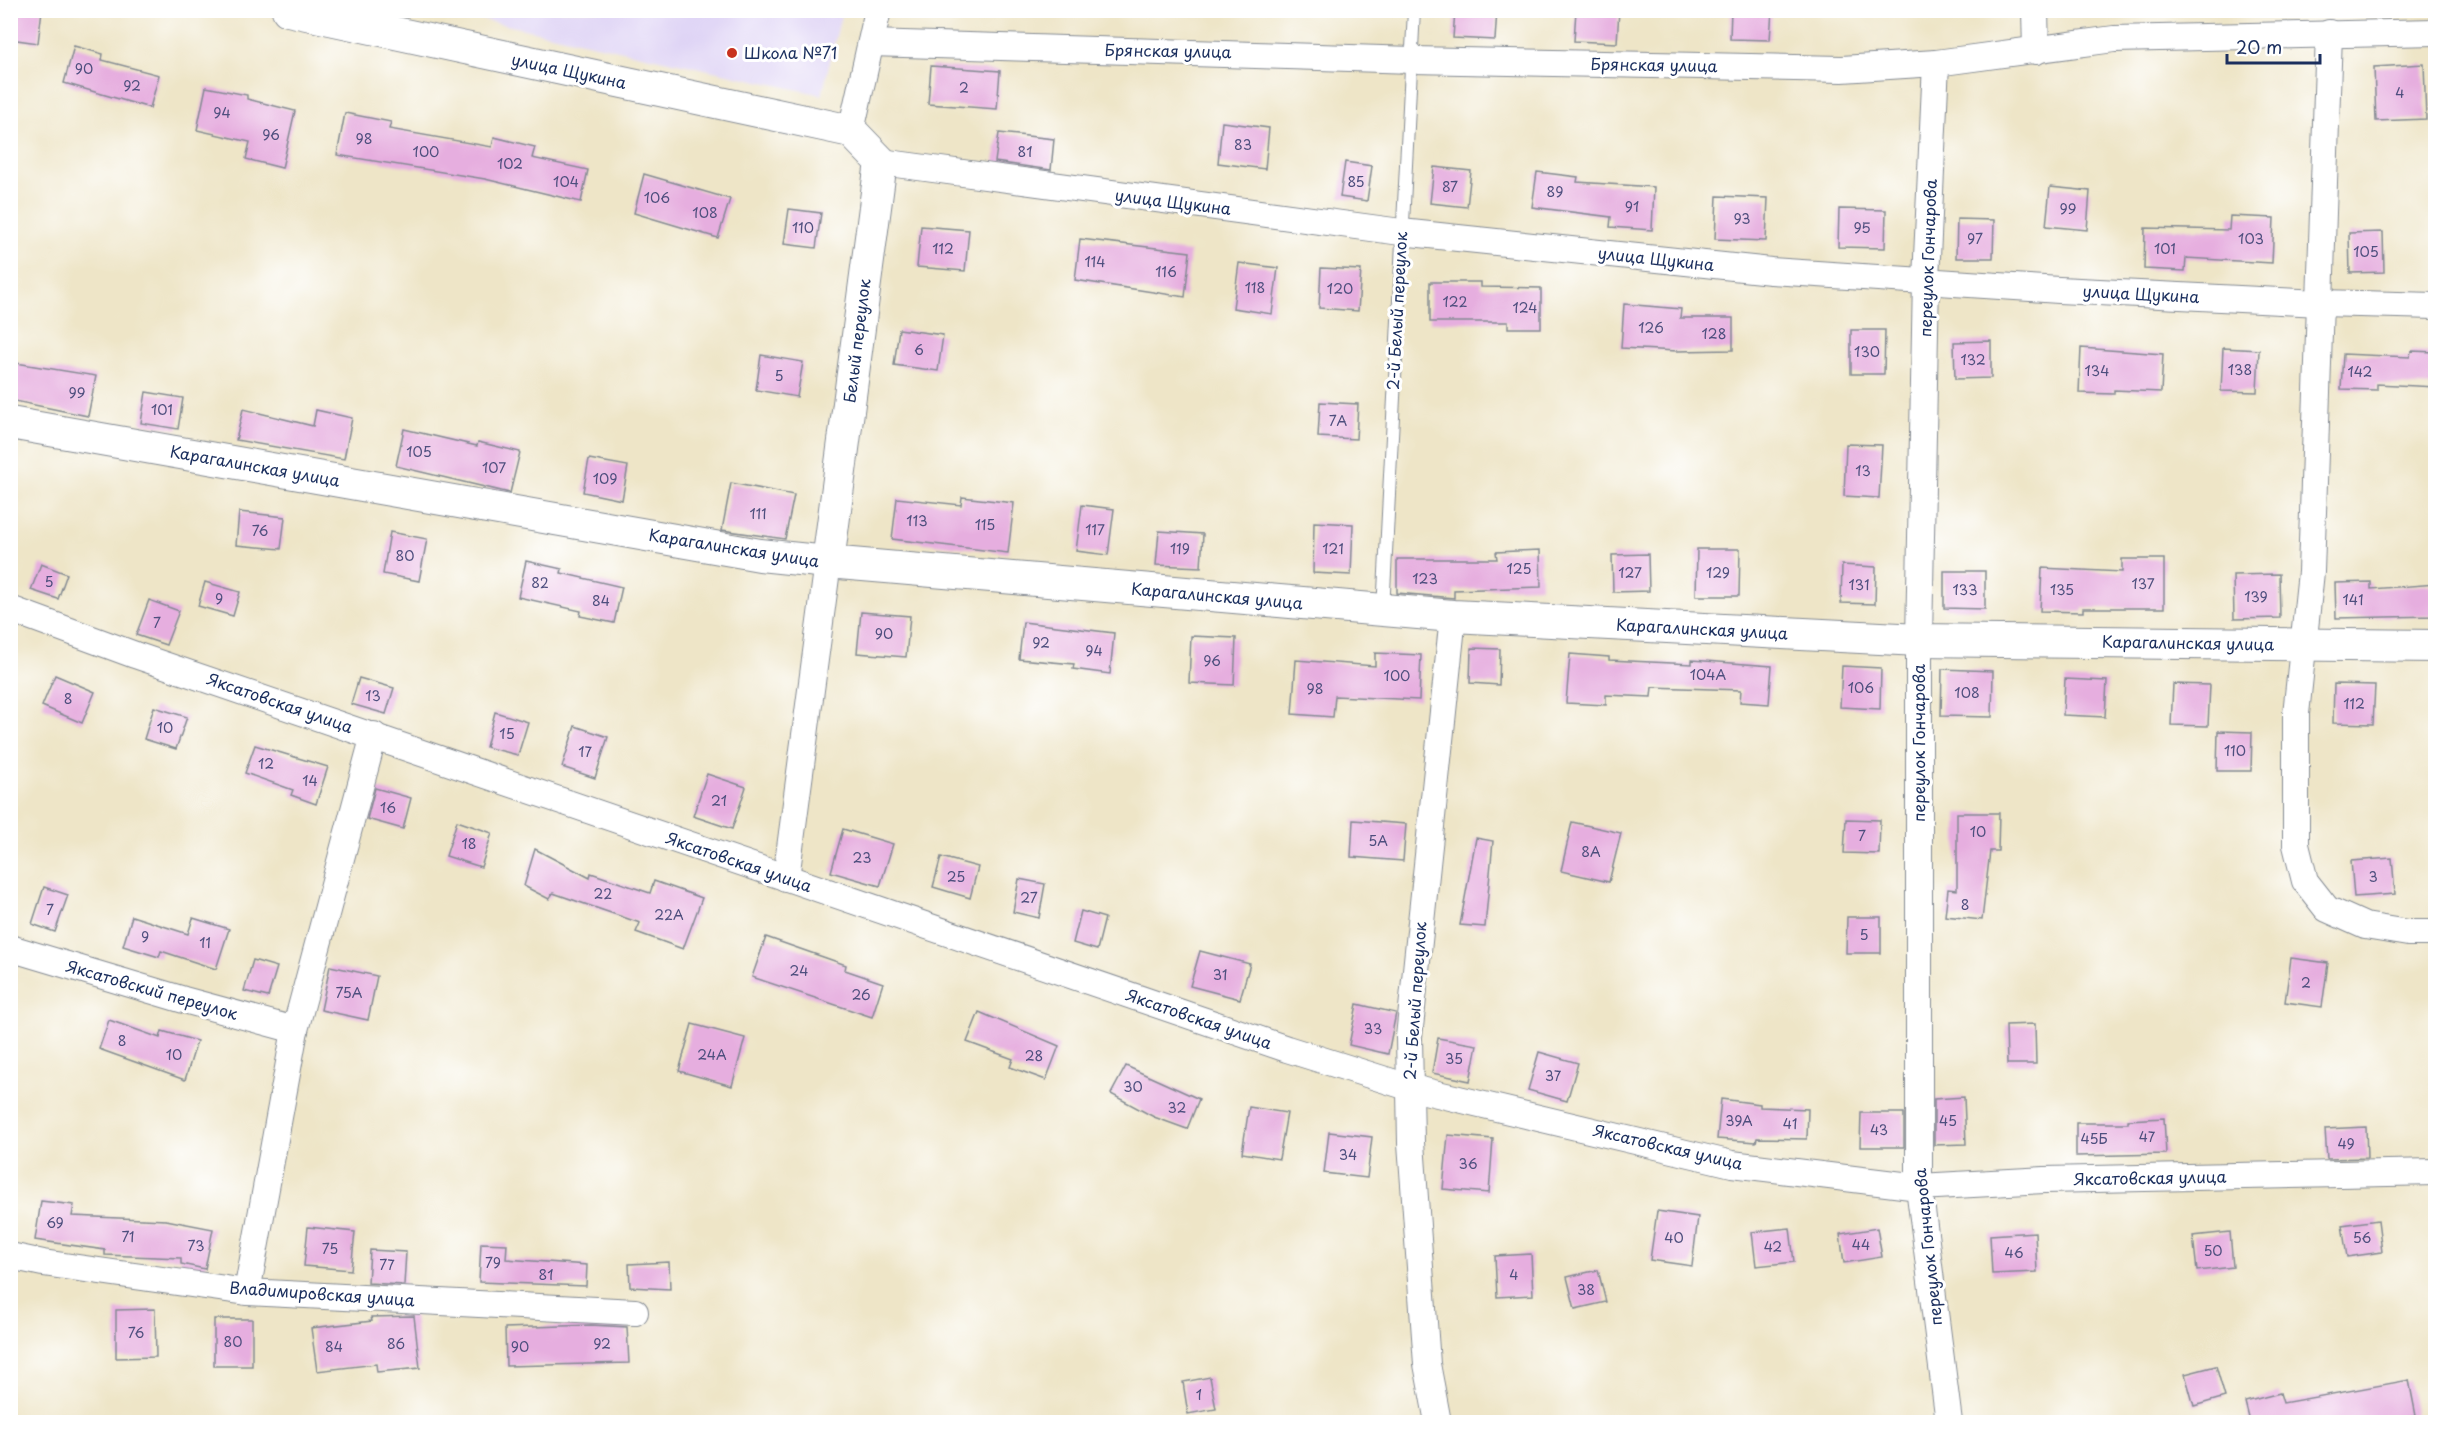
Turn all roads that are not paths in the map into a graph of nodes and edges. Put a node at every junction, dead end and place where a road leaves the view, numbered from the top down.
1 (288, 10) edge
2 (878, 10) edge
3 (1414, 10) edge
4 (2035, 10) edge
5 (2436, 32) edge
6 (2329, 33) junction
7 (871, 43) junction
8 (2036, 51) junction
9 (1413, 60) junction
10 (1936, 63) junction
11 (851, 130) junction
12 (881, 162) junction
13 (1401, 232) junction
14 (1926, 279) junction
15 (2321, 303) junction
16 (2436, 306) edge
17 (10, 423) edge
18 (828, 562) junction
19 (10, 609) edge
20 (1383, 612) junction
21 (1453, 616) junction
22 (1919, 640) junction
23 (2304, 644) junction
24 (2436, 646) edge
25 (374, 735) junction
26 (786, 878) junction
27 (2436, 933) edge
28 (10, 948) edge
29 (295, 1030) junction
30 (1408, 1087) junction
31 (2436, 1172) edge
32 (1919, 1187) junction
33 (10, 1256) edge
34 (247, 1292) junction
35 (635, 1312) dead end
36 (1438, 1422) edge
37 (1949, 1422) edge

1 - 11 street, улица Щукина
2 - 7 street
3 - 9 lane, 2-й Белый переулок
4 - 8 street
5 - 6 street, Брянская улица
6 - 8 street, Брянская улица
6 - 15 street
7 - 9 street, Брянская улица
7 - 11 street
8 - 10 street, Брянская улица
9 - 10 street, Брянская улица
9 - 13 lane, 2-й Белый переулок
10 - 14 street, переулок Гончарова
11 - 12 street
12 - 13 street, улица Щукина
12 - 18 street, Белый переулок
13 - 14 street, улица Щукина
13 - 20 lane, 2-й Белый переулок
14 - 15 street, улица Щукина
14 - 22 street, переулок Гончарова
15 - 16 street, улица Щукина
15 - 23 street
17 - 18 street, Карагалинская улица
18 - 20 street, Карагалинская улица
18 - 26 street
19 - 25 street, Яксатовская улица
20 - 21 street, Карагалинская улица
21 - 22 street, Карагалинская улица
21 - 30 street, 2-й Белый переулок
22 - 23 street, Карагалинская улица
22 - 32 street, переулок Гончарова
23 - 24 street, Карагалинская улица
23 - 27 street
25 - 26 street, Яксатовская улица
25 - 29 street
26 - 30 street, Яксатовская улица
28 - 29 street, Яксатовский переулок
29 - 34 street
30 - 32 street, Яксатовская улица
30 - 36 street, 2-й Белый переулок
31 - 32 street, Яксатовская улица
32 - 37 street, переулок Гончарова
33 - 34 street, Владимировская улица
34 - 35 street, Владимировская улица

